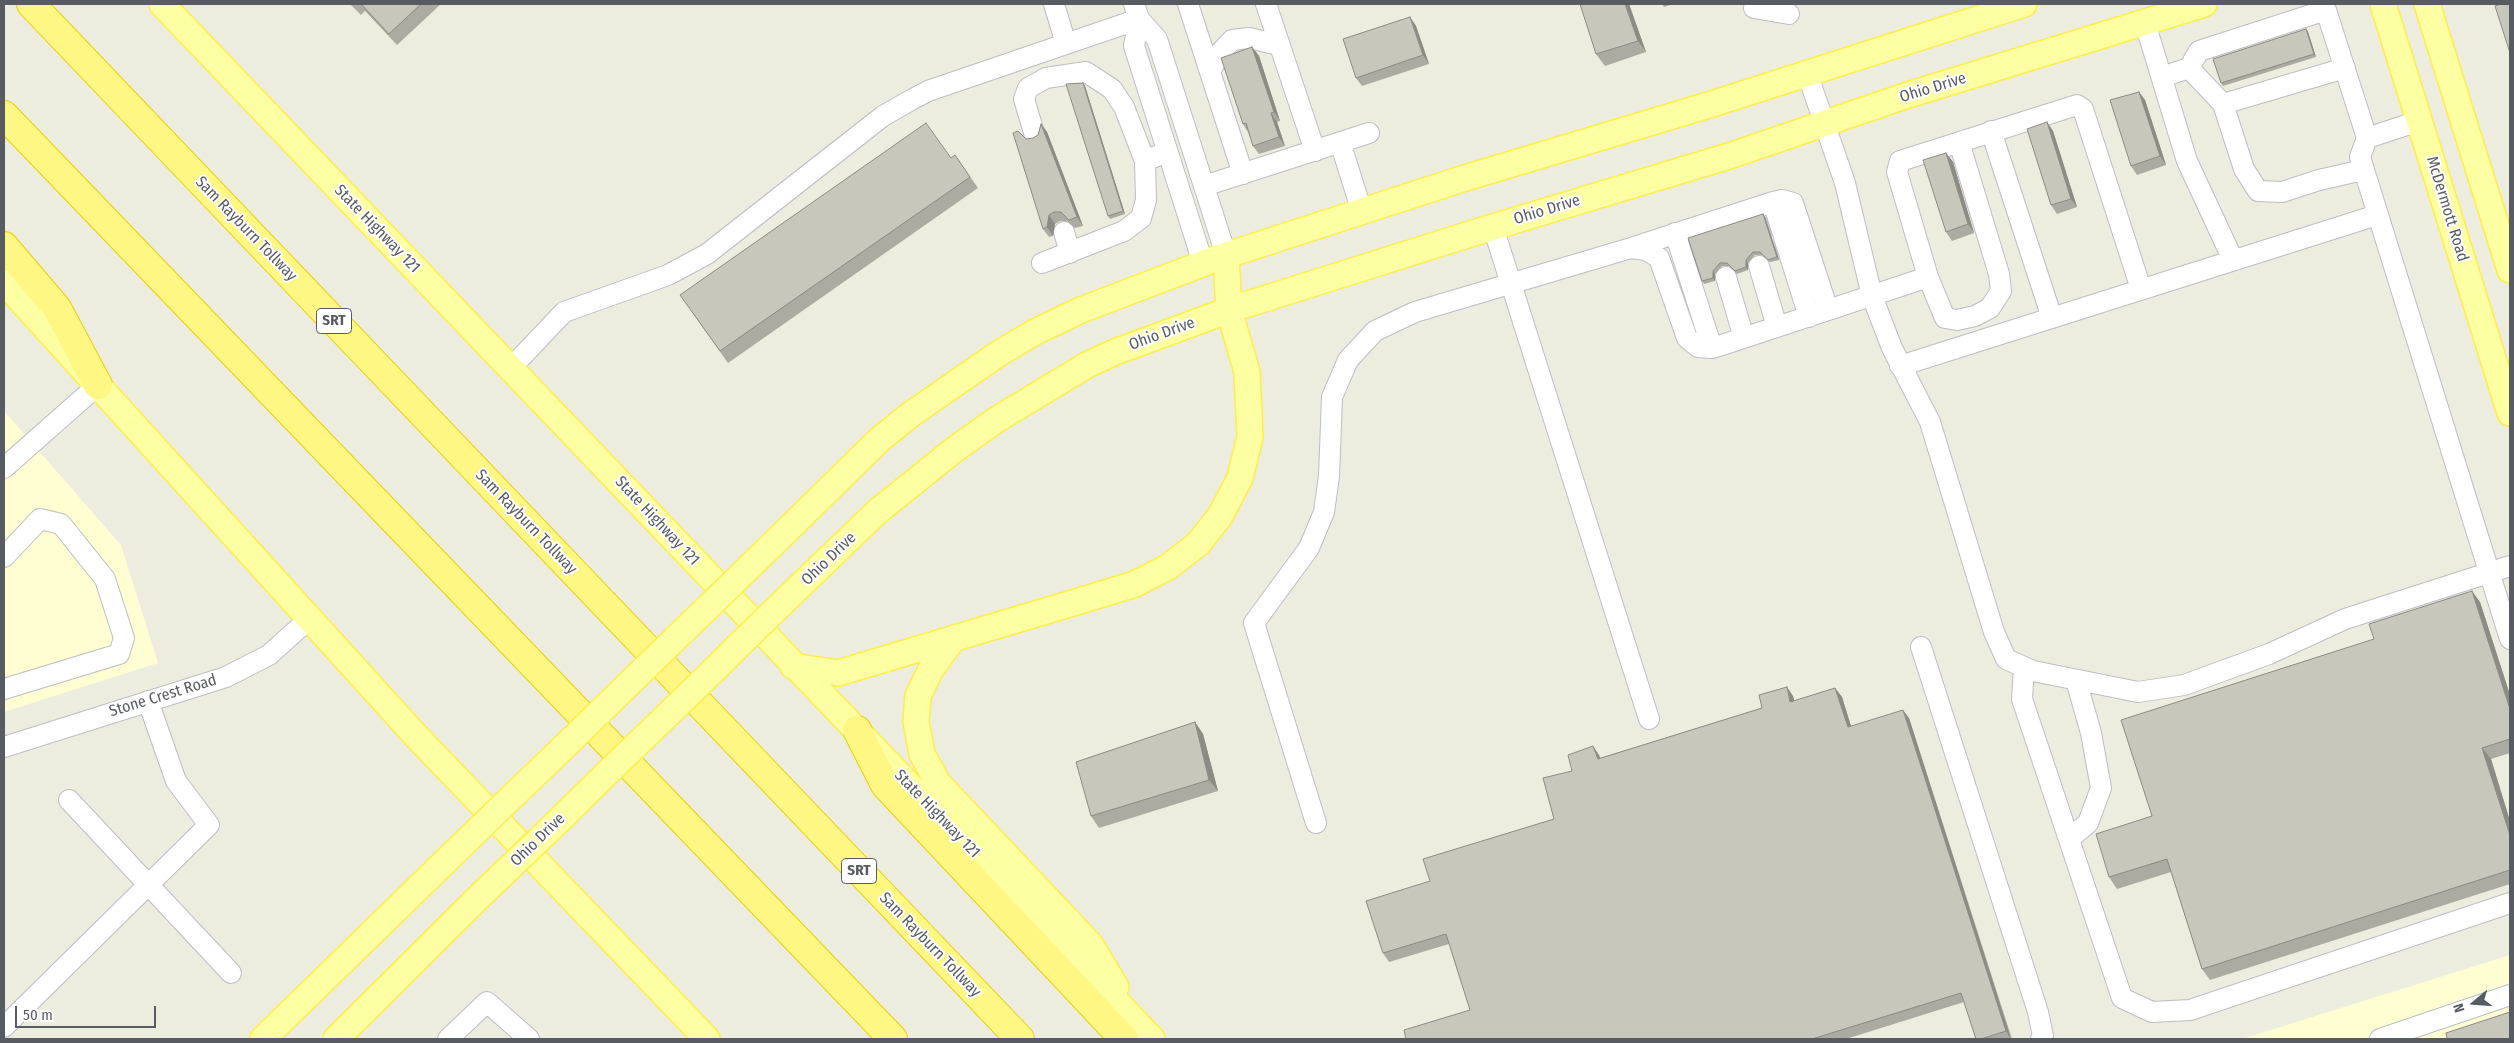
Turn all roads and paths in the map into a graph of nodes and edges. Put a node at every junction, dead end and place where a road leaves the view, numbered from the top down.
1 (31, 4) edge
2 (162, 4) edge
3 (1054, 4) edge
4 (1188, 4) edge
5 (1266, 4) edge
6 (2024, 4) edge
7 (2204, 4) edge
8 (2383, 4) edge
9 (2427, 4) edge
10 (1754, 8) dead end
11 (1137, 11) edge
12 (1789, 14) dead end
13 (2145, 23) junction
14 (1066, 44) junction
15 (1279, 45) junction
16 (2189, 68) junction
17 (2345, 68) junction
18 (1210, 72) junction
19 (1807, 72) junction
20 (2162, 77) junction
21 (2223, 104) junction
22 (4, 115) edge
23 (2419, 121) junction
24 (1825, 123) junction
25 (1991, 132) junction
26 (1369, 133) dead end
27 (1034, 136) edge
28 (2367, 138) junction
29 (1340, 142) junction
30 (1959, 142) junction
31 (1315, 151) junction
32 (1168, 152) junction
33 (1145, 161) junction
34 (2364, 170) junction
35 (1243, 174) junction
36 (1204, 186) junction
37 (1362, 212) junction
38 (2377, 215) junction
39 (1727, 222) junction
40 (1493, 227) junction
41 (1064, 232) dead end
42 (4, 246) edge
43 (1631, 248) junction
44 (1070, 253) junction
45 (1215, 259) junction
46 (2233, 260) junction
47 (1042, 263) dead end
48 (2510, 270) edge
49 (1743, 272) junction
50 (1928, 277) junction
51 (4, 282) edge
52 (1511, 284) junction
53 (2141, 289) junction
54 (1872, 296) junction
55 (1229, 310) junction
56 (1828, 310) junction
57 (2052, 318) junction
58 (1789, 320) junction
59 (1730, 339) junction
60 (1900, 366) junction
61 (511, 368) junction
62 (98, 385) junction
63 (2510, 414) edge
64 (4, 468) edge
65 (4, 557) edge
66 (2510, 566) edge
67 (2490, 573) junction
68 (309, 619) junction
69 (954, 638) junction
70 (2510, 639) edge
71 (1921, 647) dead end
72 (793, 666) junction
73 (2024, 667) junction
74 (2076, 680) junction
75 (4, 689) edge
76 (148, 701) junction
77 (1648, 719) dead end
78 (857, 730) joint
79 (4, 747) edge
80 (69, 800) dead end
81 (1316, 824) dead end
82 (2069, 839) junction
83 (148, 885) junction
84 (2510, 904) edge
85 (230, 973) dead end
86 (2510, 995) edge
87 (4, 1027) edge
88 (1138, 1035) edge
89 (263, 1039) edge
90 (336, 1039) edge
91 (448, 1039) edge
92 (529, 1039) edge
93 (707, 1039) edge
94 (893, 1039) edge
95 (1020, 1039) edge
96 (2041, 1039) edge
97 (2380, 1039) edge

1 - 95 highway, Sam Rayburn Tollway / SRT
2 - 61 main road, State Highway 121
3 - 14 street
4 - 18 street
5 - 15 street
6 - 19 main road
7 - 13 main road, Ohio Drive
8 - 23 main road, McDermott Road
9 - 48 main road
10 - 12 street
11 - 14 street
11 - 32 street
11 - 36 street
13 - 20 street
13 - 24 main road, Ohio Drive
14 - 61 street
15 - 18 street
15 - 31 street
16 - 17 street
16 - 20 street
16 - 21 street
17 - 21 street
17 - 28 street
18 - 35 street
19 - 24 street
19 - 37 main road
20 - 46 street
21 - 34 street
22 - 94 highway
23 - 28 street
23 - 63 main road, McDermott Road
24 - 40 main road, Ohio Drive
24 - 54 street
25 - 30 street
25 - 53 street
25 - 57 street
26 - 29 street
27 - 33 street
28 - 34 street
29 - 31 street
29 - 37 street
30 - 50 street
30 - 50 street
31 - 35 street
32 - 33 street
32 - 45 street
33 - 44 street
34 - 38 street
35 - 36 street
36 - 45 street
37 - 45 main road
38 - 46 street
38 - 67 street
39 - 43 street
39 - 56 street
39 - 58 street
39 - 59 street
40 - 52 street
40 - 55 main road, Ohio Drive
41 - 44 street
42 - 62 highway
43 - 52 street
43 - 59 street
44 - 47 street
45 - 55 main road
45 - 89 main road, bridge
46 - 53 street
49 - 58 street
49 - 59 street
49 - 59 street
50 - 54 street
51 - 62 main road
52 - 77 street
52 - 81 street
53 - 57 street
54 - 56 street
54 - 60 street
55 - 69 main road
55 - 90 main road, Ohio Drive, bridge
56 - 58 street
57 - 60 street
58 - 59 street
60 - 73 street
61 - 72 main road, State Highway 121
62 - 64 street
62 - 68 main road
65 - 75 street
66 - 67 street
67 - 70 street
67 - 74 street
68 - 76 street, Stone Crest Road
68 - 93 main road
69 - 72 main road
69 - 88 main road
71 - 96 street
72 - 78 main road, State Highway 121
73 - 74 street
73 - 82 street
74 - 82 street
76 - 79 street, Stone Crest Road
76 - 83 street
78 - 88 highway
80 - 83 street
82 - 84 street
83 - 85 street
83 - 87 street
86 - 97 street
91 - 92 street

